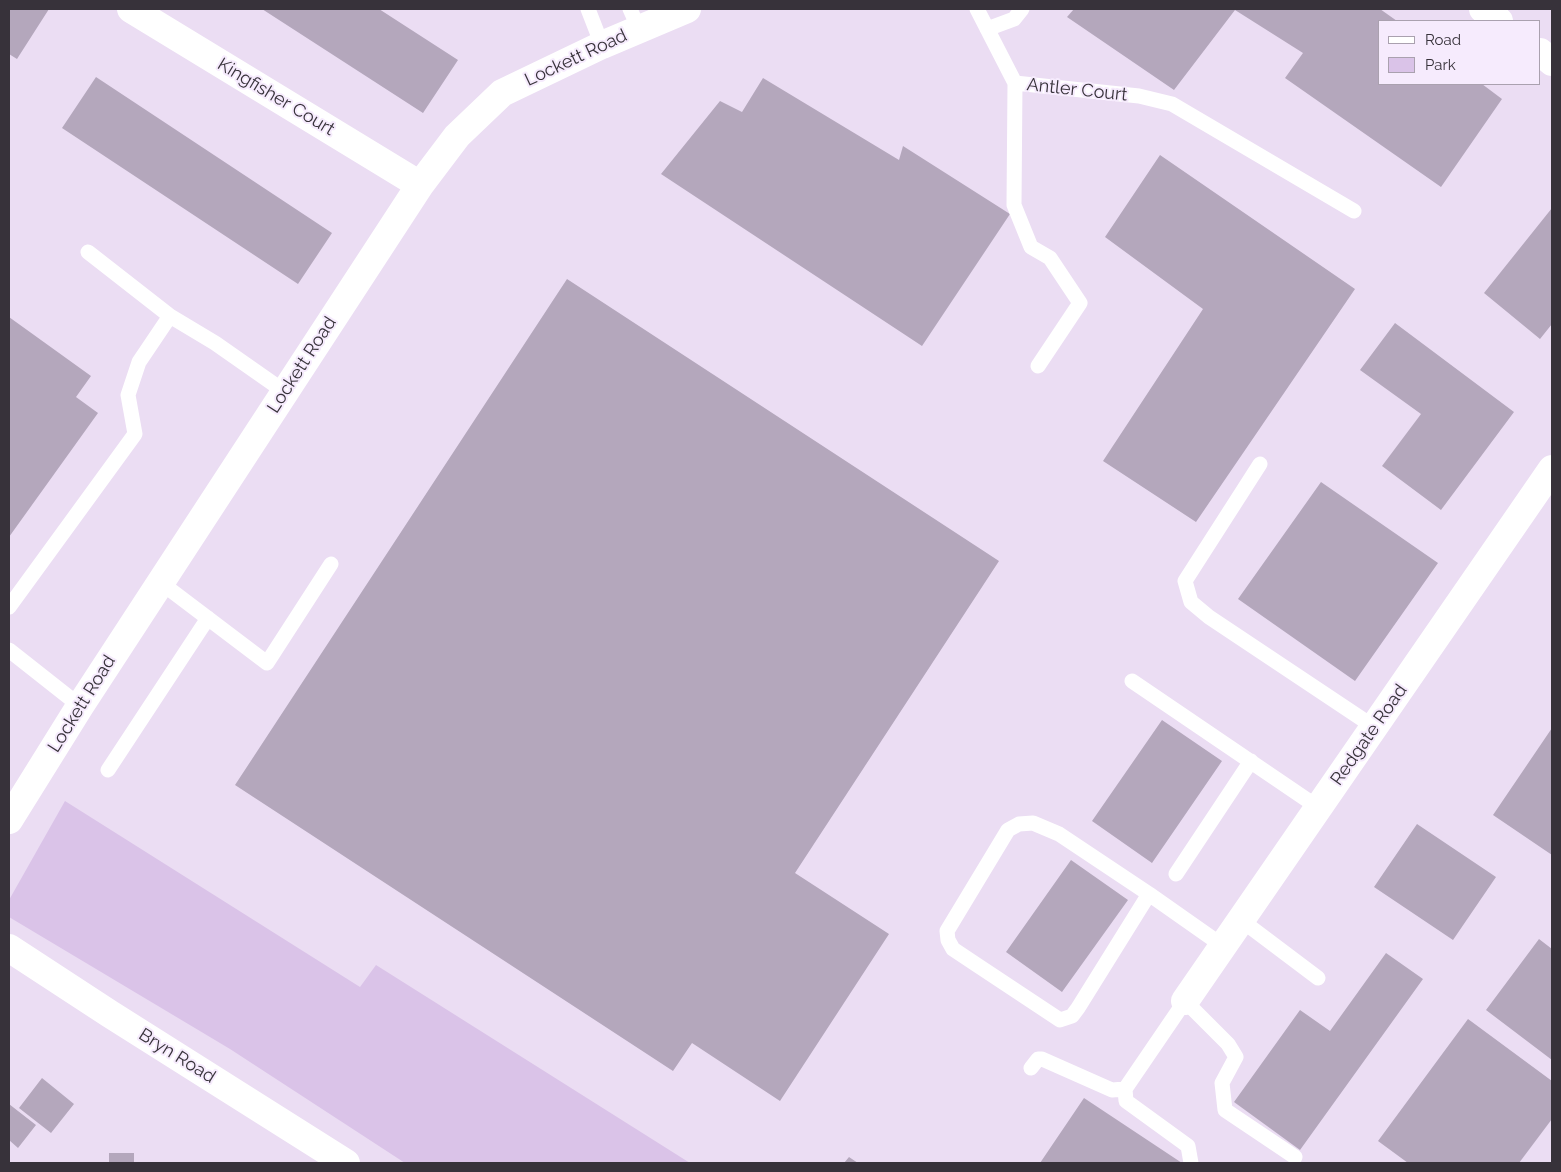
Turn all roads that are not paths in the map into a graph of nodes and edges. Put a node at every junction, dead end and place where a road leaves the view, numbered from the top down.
1 (131, 9) edge
2 (588, 9) edge
3 (687, 9) edge
4 (977, 9) edge
5 (1022, 9) edge
6 (1483, 9) edge
7 (634, 19) edge
8 (1498, 20) edge
9 (987, 29) junction
10 (602, 45) junction
11 (1541, 53) edge
12 (1552, 62) edge
13 (1015, 83) junction
14 (420, 185) junction
15 (1354, 211) dead end
16 (88, 252) dead end
17 (170, 316) junction
18 (1038, 366) dead end
19 (285, 392) junction
20 (1260, 464) dead end
21 (1552, 469) edge
22 (330, 564) dead end
23 (160, 582) junction
24 (9, 607) edge
25 (208, 618) junction
26 (9, 650) edge
27 (1132, 681) dead end
28 (80, 706) junction
29 (1374, 727) junction
30 (1251, 761) junction
31 (108, 770) dead end
32 (1319, 808) junction
33 (9, 820) edge
34 (1176, 874) dead end
35 (1150, 894) junction
36 (1241, 920) junction
37 (1223, 946) junction
38 (9, 948) edge
39 (1318, 978) dead end
40 (1185, 1001) junction
41 (1030, 1068) dead end
42 (1125, 1089) junction
43 (1295, 1157) dead end
44 (346, 1163) edge
45 (1191, 1163) edge

1 - 14 street, Kingfisher Court
2 - 10 lane
3 - 7 street, Lockett Road
4 - 9 lane, Antler Court
5 - 9 lane
6 - 8 street
7 - 10 street, Lockett Road
9 - 13 lane, Antler Court
10 - 14 street, Lockett Road
11 - 12 street
13 - 15 lane, Antler Court
13 - 18 lane, Antler Court
14 - 19 street, Lockett Road
16 - 17 lane
17 - 19 lane
17 - 24 lane
19 - 23 street, Lockett Road
20 - 29 lane
21 - 29 street, Redgate Road
22 - 25 lane
23 - 25 lane
23 - 28 street, Lockett Road
25 - 31 lane
26 - 28 lane
27 - 30 lane
28 - 33 street, Lockett Road
29 - 32 street, Redgate Road
30 - 32 lane
30 - 34 lane
32 - 36 street, Redgate Road
35 - 35 lane
35 - 37 lane
36 - 37 street, Redgate Road
36 - 39 lane
37 - 40 street, Redgate Road
38 - 44 street, Bryn Road
40 - 42 lane
40 - 43 lane
41 - 42 lane
42 - 45 lane

